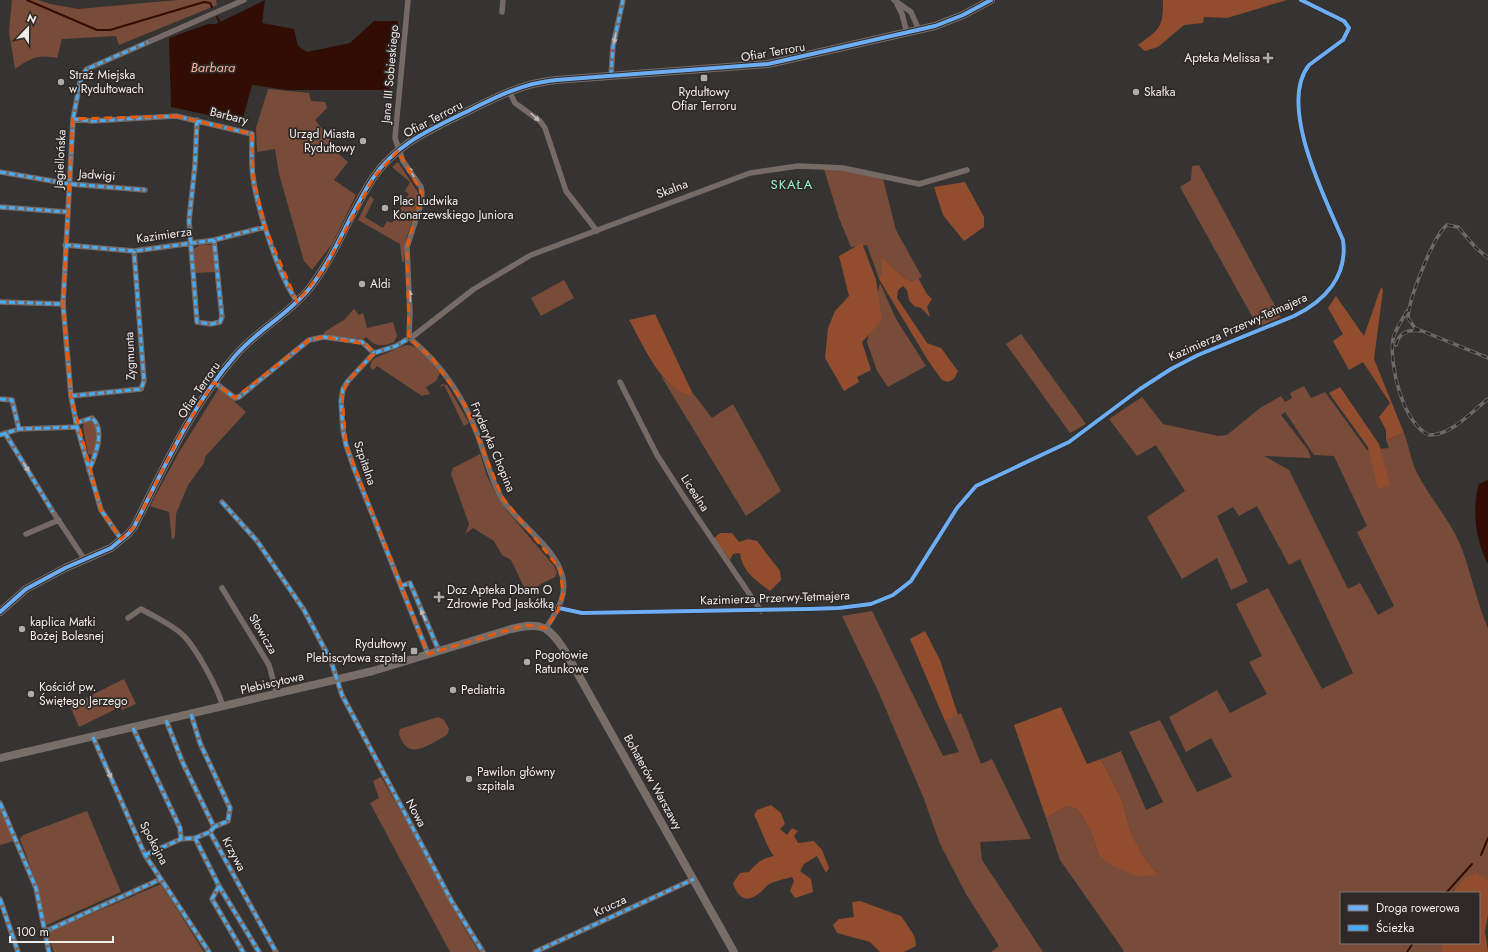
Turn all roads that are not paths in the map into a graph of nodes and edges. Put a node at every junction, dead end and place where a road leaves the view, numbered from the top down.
1 (244, 0) edge
2 (408, 0) edge
3 (503, 0) edge
4 (623, 0) edge
5 (894, 0) edge
6 (991, 0) edge
7 (1301, 0) edge
8 (502, 12) dead end
9 (919, 30) junction
10 (907, 33) junction
11 (611, 76) junction
12 (509, 91) junction
13 (73, 119) junction
14 (197, 120) junction
15 (398, 151) junction
16 (967, 170) dead end
17 (0, 172) edge
18 (70, 184) junction
19 (145, 190) dead end
20 (0, 207) edge
21 (68, 212) junction
22 (265, 227) junction
23 (597, 231) junction
24 (214, 240) junction
25 (190, 242) junction
26 (65, 245) junction
27 (134, 251) junction
28 (297, 301) junction
29 (0, 302) edge
30 (62, 304) junction
31 (410, 338) junction
32 (374, 353) junction
33 (214, 382) junction
34 (620, 382) dead end
35 (71, 396) junction
36 (0, 399) edge
37 (77, 425) junction
38 (19, 429) junction
39 (3, 434) edge
40 (89, 470) junction
41 (222, 502) dead end
42 (59, 520) junction
43 (26, 534) dead end
44 (121, 540) junction
45 (85, 560) junction
46 (401, 586) junction
47 (222, 588) dead end
48 (559, 608) junction
49 (761, 610) junction
50 (0, 612) edge
51 (128, 618) dead end
52 (546, 628) junction
53 (438, 651) junction
54 (428, 654) junction
55 (336, 680) junction
56 (277, 694) junction
57 (223, 707) junction
58 (191, 714) junction
59 (166, 720) junction
60 (133, 728) junction
61 (93, 737) junction
62 (0, 758) edge
63 (0, 803) edge
64 (212, 830) junction
65 (195, 838) junction
66 (182, 839) junction
67 (145, 855) junction
68 (161, 879) junction
69 (694, 879) junction
70 (219, 886) junction
71 (0, 899) edge
72 (44, 932) junction
73 (18, 952) edge
74 (49, 952) edge
75 (209, 952) edge
76 (243, 952) edge
77 (259, 952) edge
78 (276, 952) edge
79 (483, 952) edge
80 (535, 952) edge
81 (734, 952) edge

1 - 13 street, Jagiellońska
2 - 15 street, Jana III Sobieskiego
3 - 8 street
4 -> 11 street
5 - 9 street
5 - 10 street
6 - 9 street, Ofiar Terroru
7 - 49 street, Kazimierza Przerwy-Tetmajera
9 - 10 street, Ofiar Terroru
10 - 11 street, Ofiar Terroru
11 - 12 street, Ofiar Terroru
12 - 15 street, Ofiar Terroru
12 -> 23 street
13 - 14 street, Barbary
13 - 18 street, Jagiellońska
14 - 22 street, Barbary
14 - 25 street
15 - 28 street, Ofiar Terroru
31 -> 15 street
16 - 23 street, Skalna
17 - 18 street, Jadwigi
18 - 19 street, Jadwigi
18 - 21 street, Jagiellońska
20 - 21 street
21 - 26 street, Jagiellońska
22 - 24 street, Kazimierza
22 - 28 street, Barbary
23 - 31 street, Skalna
24 - 25 street, Kazimierza
24 - 25 street
25 - 27 street, Kazimierza
26 - 27 street, Kazimierza
26 - 30 street, Jagiellońska
27 - 35 street, Zygmunta
28 - 33 street, Ofiar Terroru
29 - 30 street
30 - 35 street, Jagiellońska
31 - 32 street, Szpitalna
31 - 48 street, Fryderyka Chopina
32 - 33 street
32 - 46 street, Szpitalna
33 - 44 street, Ofiar Terroru
34 - 49 street, Licealna
35 - 37 street, Jagiellońska
36 - 38 street
37 - 38 street
37 - 40 street, Jagiellońska
37 - 40 street
38 - 39 street
39 -> 42 street
40 - 44 street, Jagiellońska
41 - 55 street, Nowa
42 - 43 street
42 - 45 street
44 - 45 street, Ofiar Terroru
45 - 50 street, Ofiar Terroru
53 -> 46 street
46 - 54 street, Szpitalna
47 - 56 street, Słowicza
48 - 49 street, Kazimierza Przerwy-Tetmajera
48 - 52 street, Fryderyka Chopina
51 - 57 street
52 - 53 street, Plebiscytowa
52 - 69 street, Bohaterów Warszawy
53 - 54 street, Plebiscytowa
54 - 55 street, Plebiscytowa
55 - 56 street, Plebiscytowa
55 - 79 street, Nowa
56 - 57 street, Plebiscytowa
57 - 58 street, Plebiscytowa
58 - 59 street, Plebiscytowa
58 - 64 street
59 - 60 street, Plebiscytowa
59 - 64 street, Krzywa
60 - 61 street, Plebiscytowa
60 - 66 street
61 - 62 street, Plebiscytowa
61 -> 67 street, Spokojna
63 - 72 street
64 - 65 street
64 - 78 street, Krzywa
65 - 66 street
65 - 70 street
66 - 67 street
67 - 68 street, Spokojna
68 - 72 street
68 - 75 street, Spokojna
69 - 80 street, Krucza
69 - 81 street, Bohaterów Warszawy
70 - 76 street
70 - 77 street
71 - 73 street
72 - 74 street

